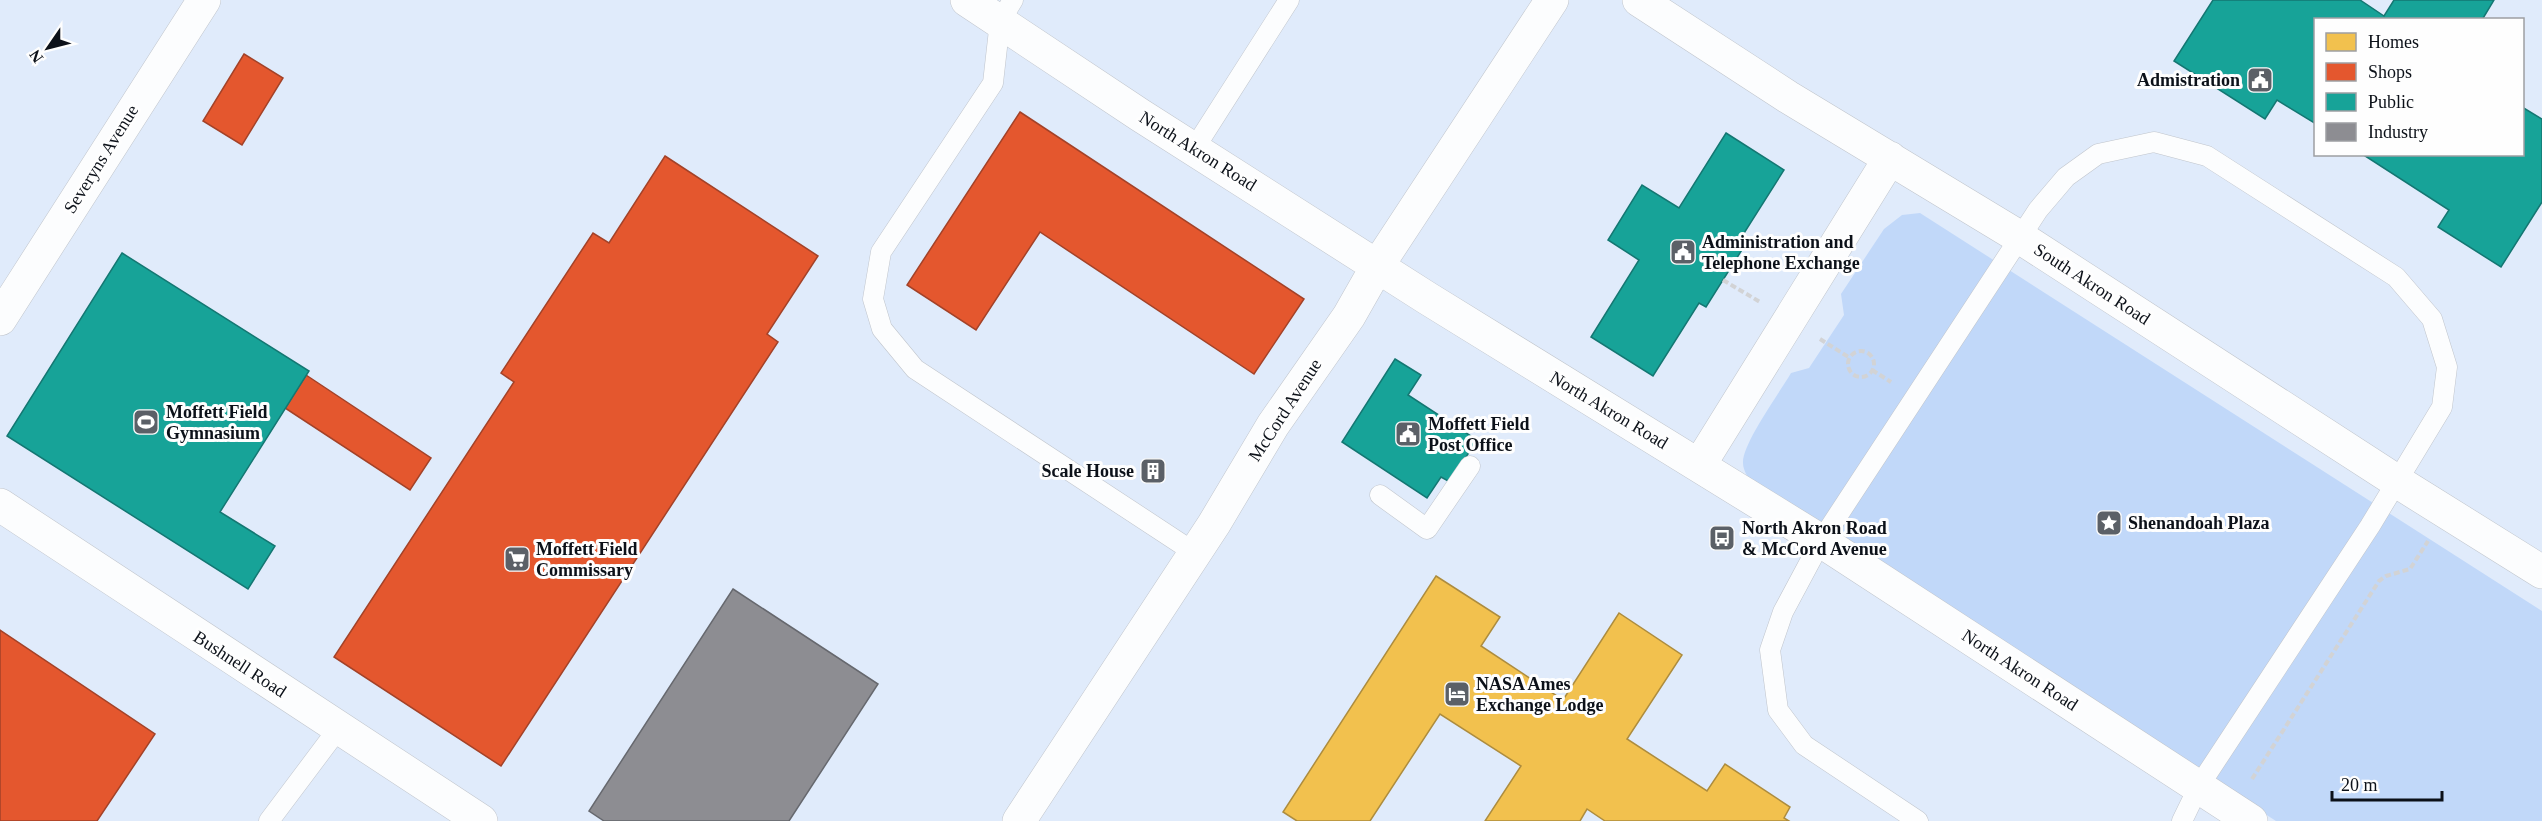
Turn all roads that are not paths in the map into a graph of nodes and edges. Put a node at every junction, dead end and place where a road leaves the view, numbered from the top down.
1 (204, 0) edge
2 (967, 0) edge
3 (1288, 0) edge
4 (1552, 0) edge
5 (1639, 0) edge
6 (1006, 10) edge
7 (1194, 149) junction
8 (1890, 158) junction
9 (2021, 238) junction
10 (1378, 265) junction
11 (0, 319) edge
12 (1700, 464) junction
13 (1470, 466) dead end
14 (2398, 482) junction
15 (1380, 495) dead end
16 (0, 505) edge
17 (1821, 541) junction
18 (1195, 553) junction
19 (2542, 572) edge
20 (338, 729) junction
21 (2199, 786) junction
22 (2242, 815) edge
23 (270, 821) edge
24 (481, 821) edge
25 (1019, 821) edge
26 (1918, 821) edge
27 (2182, 821) edge

1 - 11 street, Severyns Avenue
2 - 6 street, North Akron Road
3 - 7 lane
4 - 10 street, McCord Avenue
5 - 8 street, South Akron Road
6 - 7 street, North Akron Road
6 - 18 lane
7 - 10 street, North Akron Road
8 - 9 street, South Akron Road
8 - 12 street
9 - 14 street, South Akron Road
9 - 14 lane
9 - 17 lane
10 - 12 street, North Akron Road
10 - 18 street, McCord Avenue
12 - 17 street, North Akron Road
13 - 15 lane
14 - 19 street, South Akron Road
14 - 21 lane
16 - 20 street, Bushnell Road
17 - 21 street, North Akron Road
17 - 26 lane
18 - 25 street, McCord Avenue
20 - 23 lane
20 - 24 street, Bushnell Road
21 - 22 street, North Akron Road
21 - 27 lane

